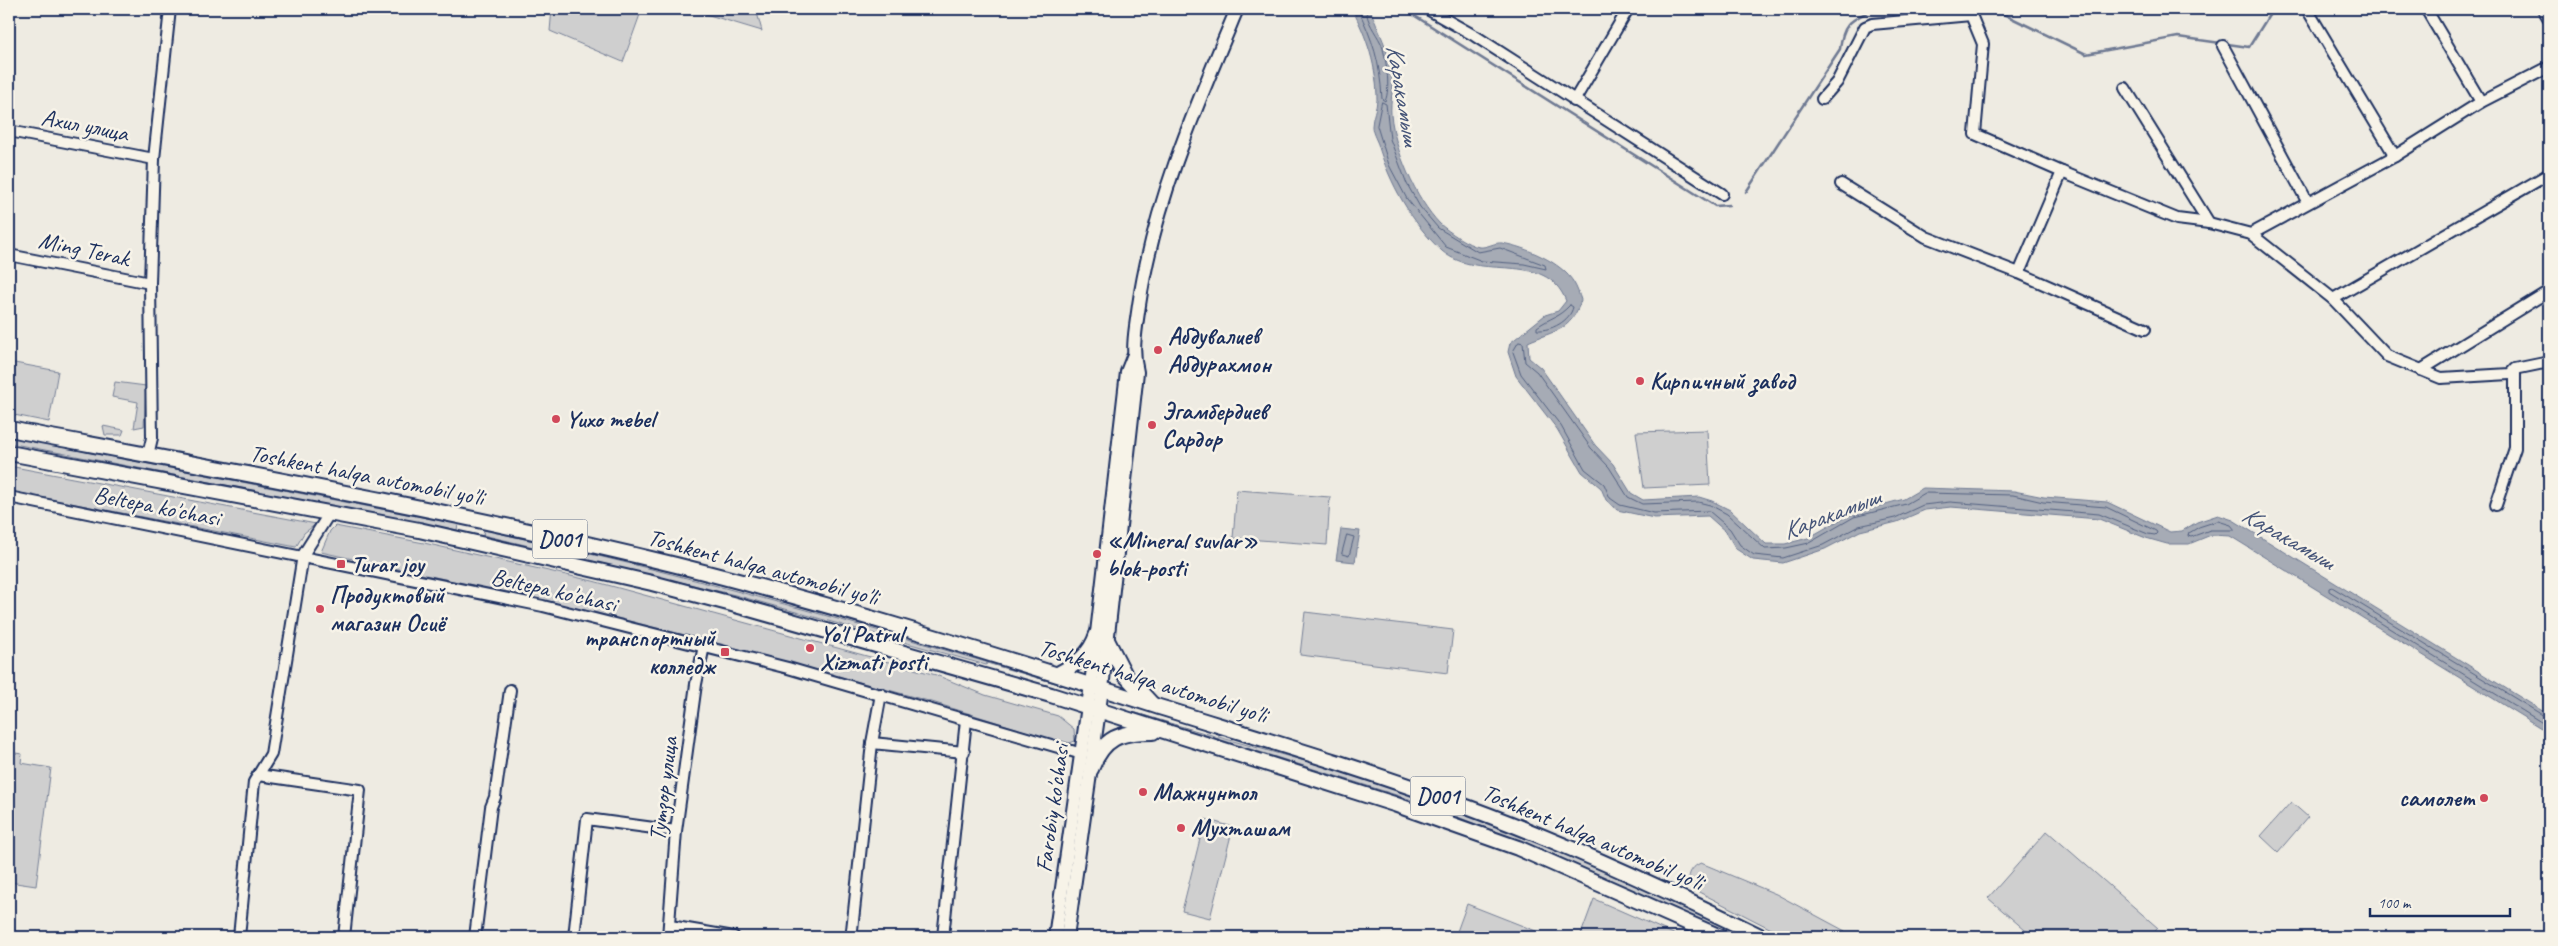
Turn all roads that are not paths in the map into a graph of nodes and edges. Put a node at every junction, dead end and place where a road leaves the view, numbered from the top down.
1 (170, 9) edge
2 (1237, 9) edge
3 (1427, 9) edge
4 (1628, 9) edge
5 (2307, 9) edge
6 (2426, 9) edge
7 (2543, 9) edge
8 (1971, 12) edge
9 (2549, 19) edge
10 (2223, 46) dead end
11 (2549, 67) edge
12 (2125, 88) dead end
13 (1822, 99) dead end
14 (1574, 101) junction
15 (2481, 102) junction
16 (9, 131) edge
17 (2395, 156) junction
18 (154, 159) junction
19 (2062, 172) junction
20 (2549, 174) edge
21 (1841, 184) dead end
22 (1722, 194) dead end
23 (2307, 201) junction
24 (2209, 223) junction
25 (2251, 234) junction
26 (9, 254) edge
27 (2019, 274) junction
28 (150, 284) junction
29 (2549, 291) edge
30 (2333, 299) junction
31 (2145, 329) dead end
32 (2549, 362) edge
33 (2515, 369) junction
34 (2420, 370) junction
35 (9, 429) edge
36 (9, 453) edge
37 (148, 455) junction
38 (9, 497) edge
39 (2496, 505) dead end
40 (329, 514) junction
41 (467, 518) junction
42 (462, 540) junction
43 (304, 555) junction
44 (1102, 637) junction
45 (704, 646) junction
46 (1058, 674) junction
47 (1096, 687) junction
48 (510, 690) dead end
49 (880, 694) junction
50 (1154, 705) junction
51 (1093, 709) junction
52 (966, 720) junction
53 (1164, 732) junction
54 (872, 743) junction
55 (964, 752) junction
56 (1082, 754) junction
57 (1091, 769) junction
58 (258, 775) junction
59 (676, 831) junction
60 (670, 926) junction
61 (852, 930) dead end
62 (239, 937) edge
63 (344, 937) edge
64 (475, 937) edge
65 (574, 937) edge
66 (668, 937) edge
67 (734, 937) edge
68 (943, 937) edge
69 (1056, 937) edge
70 (1067, 937) edge
71 (1720, 937) edge
72 (1762, 937) edge

1 - 18 street
2 - 44 main road, Farobiy ko'chasi
3 - 14 street
4 - 14 street
5 - 17 street
6 - 15 street
7 - 9 street
8 - 13 street
8 - 19 street
10 - 23 street
11 - 15 street
12 - 24 street
14 - 22 street
15 - 17 street
16 - 18 street, Ахил улица
17 - 23 street
18 - 28 street
19 - 24 street
19 - 27 street
20 - 30 street
21 - 27 street
23 - 25 street
24 - 25 street
25 - 30 street
26 - 28 street, Ming Terak
27 - 31 street
28 - 37 street
29 - 34 street
30 - 34 street
32 - 33 street
33 - 34 street
33 - 39 street
35 - 37 highway, Toshkent halqa avtomobil yo'li / D001
36 - 40 highway, Toshkent halqa avtomobil yo'li / D001
37 - 41 highway, Toshkent halqa avtomobil yo'li / D001
38 - 43 street, Beltepa ko'chasi
40 - 42 highway, Toshkent halqa avtomobil yo'li / D001
40 - 43 street
41 - 42 highway
41 - 46 highway, Toshkent halqa avtomobil yo'li / D001
42 - 51 highway, Toshkent halqa avtomobil yo'li / D001
43 - 45 street, Beltepa ko'chasi
43 - 58 street
44 - 46 highway
44 - 47 main road, Farobiy ko'chasi
44 - 50 highway
45 - 49 street, Beltepa ko'chasi
45 - 59 street, Тутзор улица
46 - 47 highway, Toshkent halqa avtomobil yo'li / D001
47 - 50 highway, Toshkent halqa avtomobil yo'li / D001
47 - 51 main road, Farobiy ko'chasi
48 - 64 street
49 - 52 street, Beltepa ko'chasi
49 - 54 street
50 - 72 highway, Toshkent halqa avtomobil yo'li / D001
51 - 53 highway, Toshkent halqa avtomobil yo'li / D001
51 - 56 main road, Farobiy ko'chasi
51 - 57 main road, Farobiy ko'chasi
52 - 55 street
52 - 56 street, Beltepa ko'chasi
53 - 57 highway
53 - 71 highway, Toshkent halqa avtomobil yo'li / D001
54 - 55 street
54 - 61 street
55 - 68 street
56 - 69 main road, Farobiy ko'chasi
57 - 70 main road, Farobiy ko'chasi
58 - 62 street
58 - 63 street
59 - 60 street, Тутзор улица
59 - 65 street
60 - 66 street, Тутзор улица
60 - 67 street

